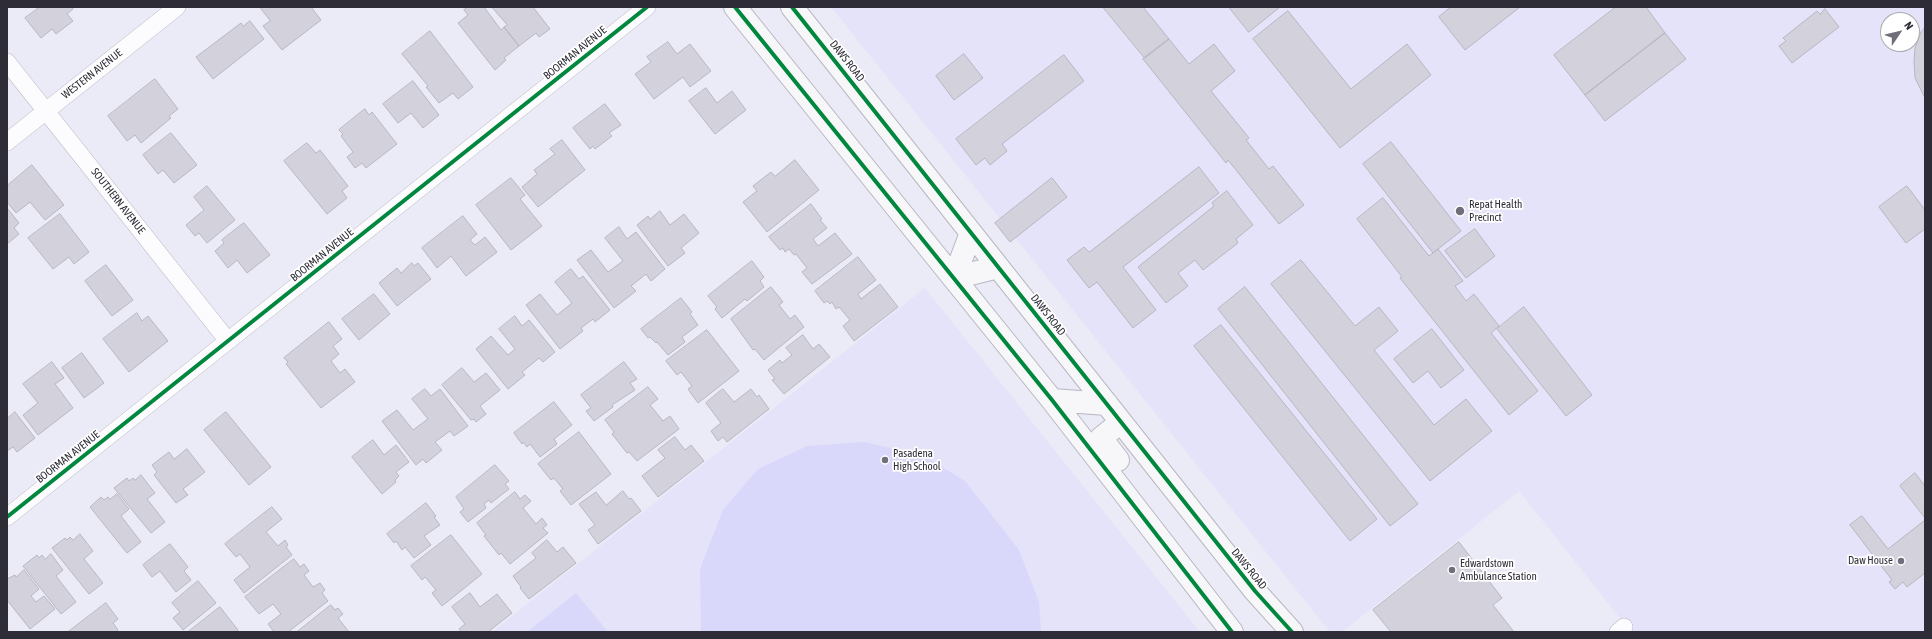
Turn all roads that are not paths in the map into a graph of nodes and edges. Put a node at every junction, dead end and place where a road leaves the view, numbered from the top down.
1 (177, 7) edge
2 (647, 7) edge
3 (735, 7) edge
4 (792, 7) edge
5 (7, 62) edge
6 (46, 110) junction
7 (7, 142) edge
8 (971, 232) junction
9 (998, 267) junction
10 (954, 278) junction
11 (228, 341) junction
12 (1052, 400) junction
13 (1107, 404) junction
14 (1121, 422) junction
15 (7, 517) edge
16 (1181, 566) junction
17 (1232, 632) edge
18 (1292, 632) edge

1 - 6 street, WESTERN AVENUE
2 - 11 street, BOORMAN AVENUE
3 - 10 main road
4 - 8 main road, DAWS ROAD
5 - 6 street, SOUTHERN AVENUE
6 - 7 street, WESTERN AVENUE
6 - 11 street, SOUTHERN AVENUE
8 - 9 main road, DAWS ROAD
8 - 10 main road
9 - 10 main road
9 - 13 main road, DAWS ROAD
10 - 12 main road
11 - 15 street, BOORMAN AVENUE
12 - 13 main road
12 - 16 main road
13 - 14 main road, DAWS ROAD
14 - 16 main road
14 - 18 main road, DAWS ROAD
16 - 17 main road

